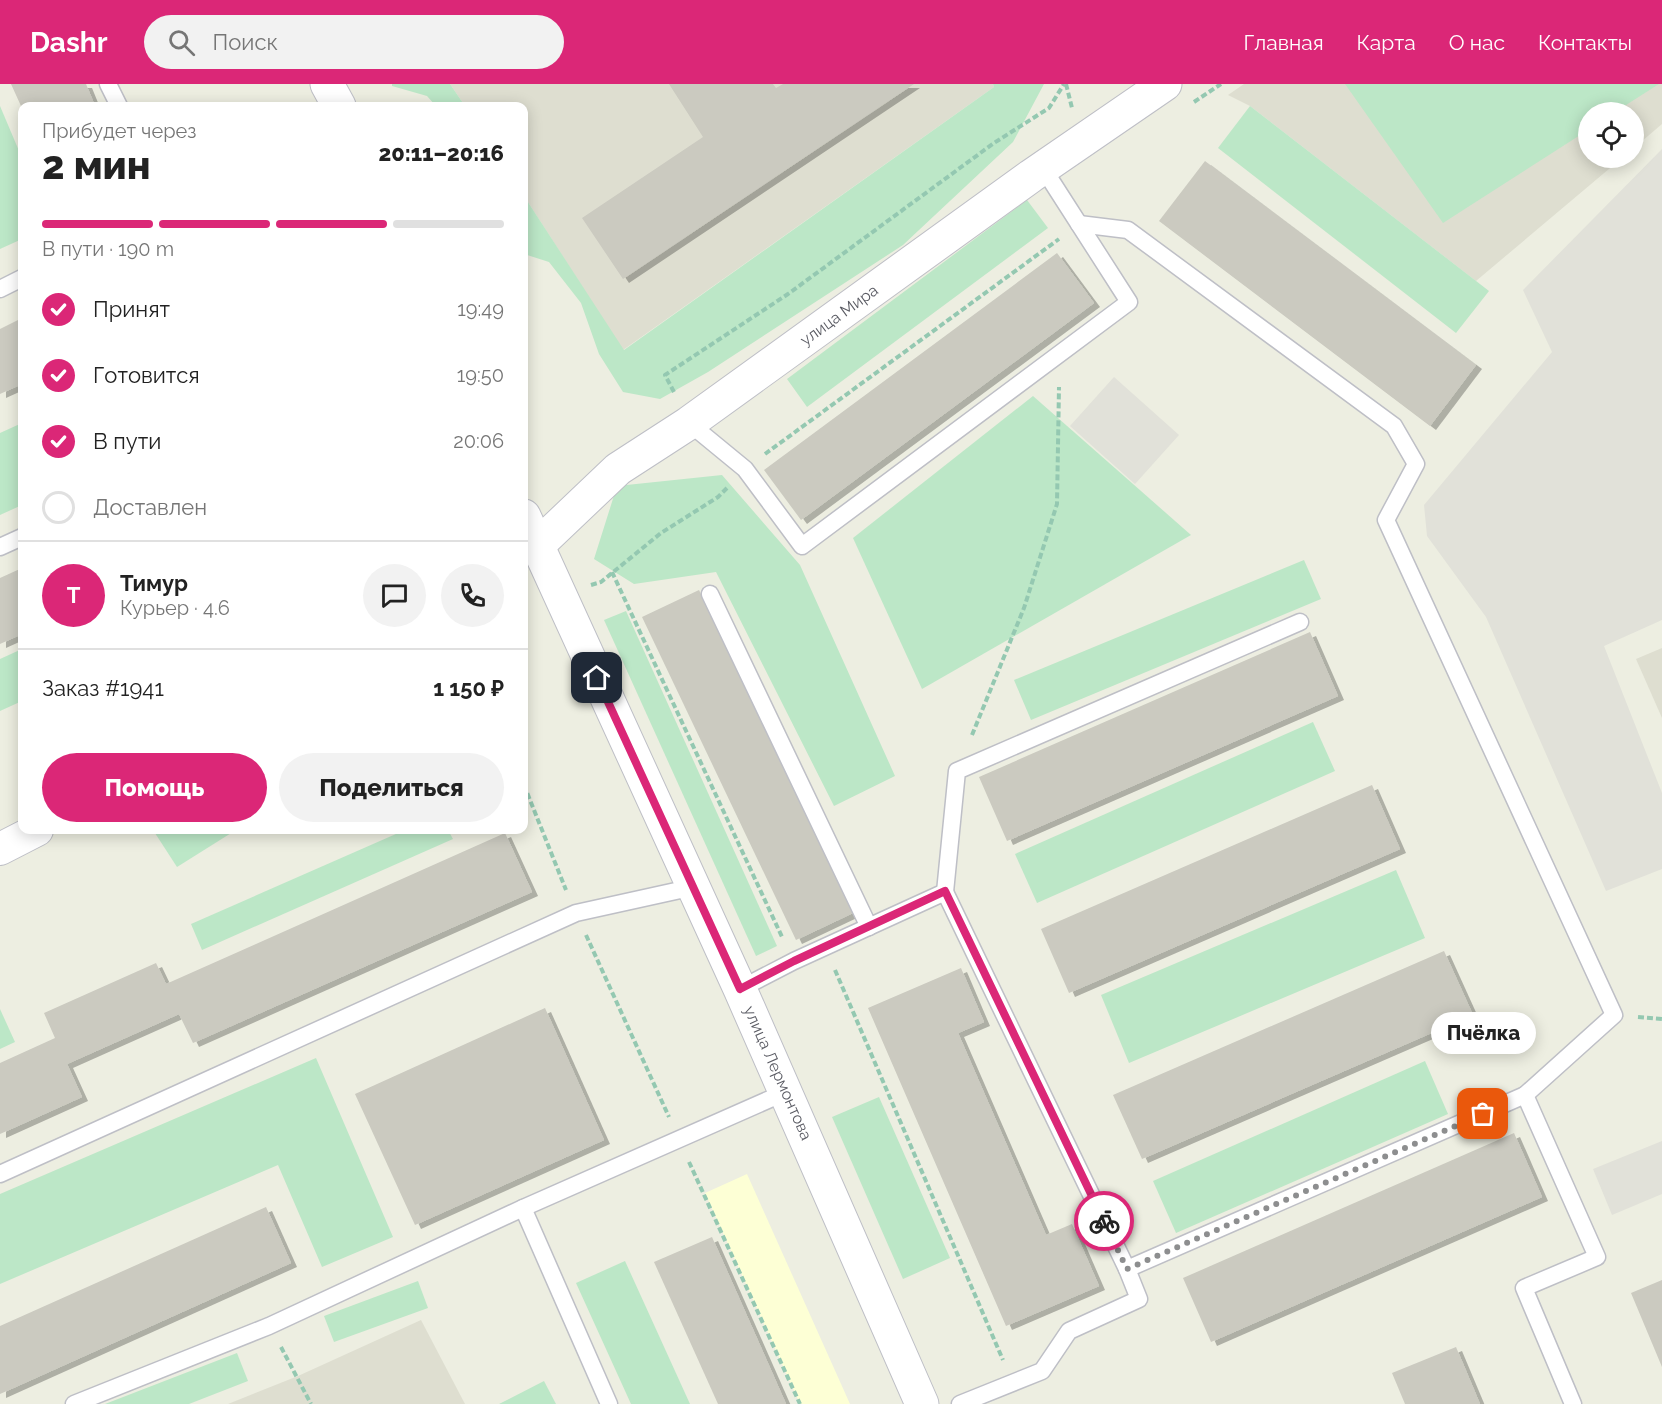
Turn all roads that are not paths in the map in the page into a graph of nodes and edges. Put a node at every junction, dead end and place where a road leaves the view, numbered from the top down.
1 (108, 84) edge
2 (327, 84) edge
3 (1165, 84) edge
4 (117, 102) edge
5 (337, 102) edge
6 (1043, 168) junction
7 (1079, 224) junction
8 (18, 280) edge
9 (0, 289) edge
10 (689, 423) junction
11 (18, 539) edge
12 (0, 547) edge
13 (530, 551) edge
14 (710, 594) dead end
15 (1300, 622) dead end
16 (29, 834) edge
17 (0, 848) edge
18 (694, 886) junction
19 (945, 891) junction
20 (869, 927) junction
21 (740, 989) junction
22 (786, 1092) junction
23 (1525, 1095) junction
24 (0, 1174) edge
25 (523, 1208) junction
26 (1127, 1269) junction
27 (74, 1404) edge
28 (609, 1404) edge
29 (922, 1404) edge
30 (960, 1404) edge
31 (1573, 1404) edge

1 - 4 lane
2 - 5 street
3 - 6 street, улица Мира
6 - 7 lane
6 - 10 street, улица Мира
7 - 10 lane
7 - 23 lane
8 - 9 lane
10 - 13 street, улица Мира
11 - 12 lane
13 - 18 street, улица Лермонтова
14 - 20 lane
15 - 19 lane
16 - 17 street
18 - 21 street, улица Лермонтова
18 - 24 lane
19 - 20 lane
19 - 26 lane
20 - 21 lane
21 - 22 street, улица Лермонтова
22 - 25 lane
22 - 29 street, улица Лермонтова
23 - 26 lane
23 - 31 lane
25 - 27 lane
25 - 28 lane
26 - 30 lane

